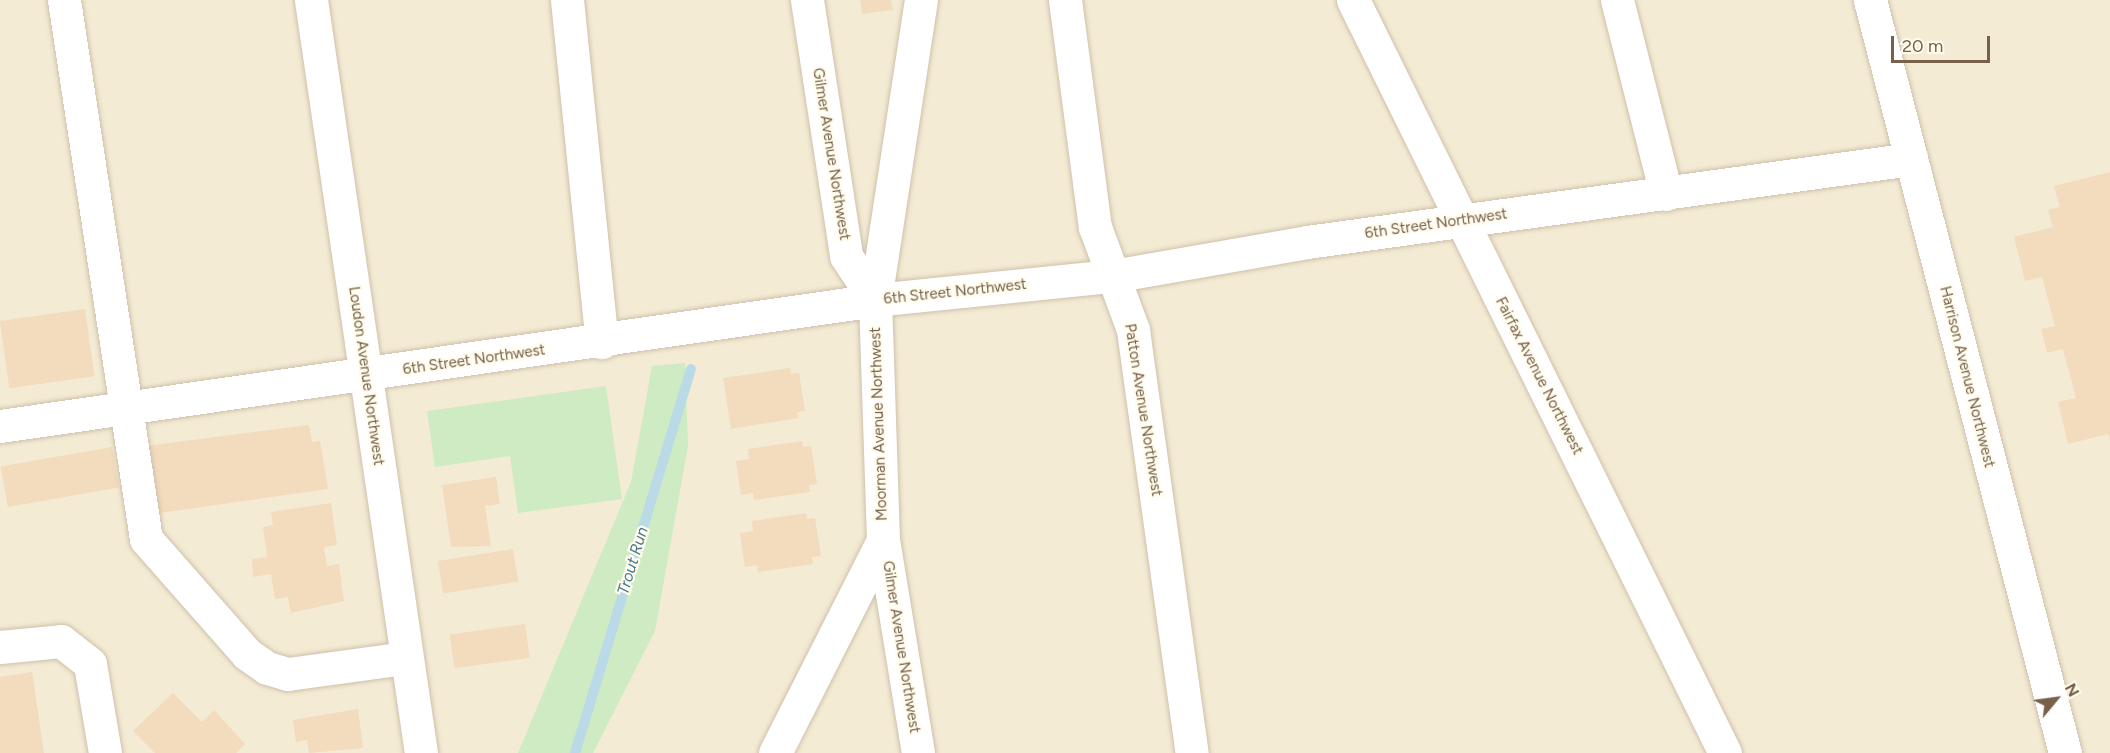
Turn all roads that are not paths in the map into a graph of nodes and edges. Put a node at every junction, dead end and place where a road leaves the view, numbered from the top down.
1 (64, 0) edge
2 (311, 0) edge
3 (567, 0) edge
4 (807, 0) edge
5 (921, 0) edge
6 (1065, 0) edge
7 (1353, 0) edge
8 (1617, 0) edge
9 (1869, 0) edge
10 (1911, 159) junction
11 (1666, 194) junction
12 (1461, 221) junction
13 (1113, 276) junction
14 (876, 300) junction
15 (602, 342) junction
16 (366, 375) junction
17 (123, 408) junction
18 (0, 426) edge
19 (883, 540) junction
20 (0, 648) edge
21 (405, 658) junction
22 (105, 753) edge
23 (421, 753) edge
24 (775, 753) edge
25 (918, 753) edge
26 (1192, 753) edge
27 (1725, 753) edge
28 (2065, 753) edge

1 - 17 street
2 - 16 street, Loudon Avenue Northwest
3 - 15 street
4 - 14 street, Gilmer Avenue Northwest
5 - 14 street, Moorman Avenue Northwest
6 - 13 street, Patton Avenue Northwest
7 - 12 street, Fairfax Avenue Northwest
8 - 11 street
9 - 10 street, Harrison Avenue Northwest
10 - 11 street, 6th Street Northwest
10 - 28 street, Harrison Avenue Northwest
11 - 12 street, 6th Street Northwest
12 - 13 street, 6th Street Northwest
12 - 27 street, Fairfax Avenue Northwest
13 - 14 street, 6th Street Northwest
13 - 26 street, Patton Avenue Northwest
14 - 15 street, 6th Street Northwest
14 - 19 street, Moorman Avenue Northwest
15 - 16 street, 6th Street Northwest
16 - 17 street, 6th Street Northwest
16 - 21 street, Loudon Avenue Northwest
17 - 18 street, 6th Street Northwest
17 - 21 street
19 - 24 street, Moorman Avenue Northwest
19 - 25 street, Gilmer Avenue Northwest
20 - 22 street
21 - 23 street, Loudon Avenue Northwest

